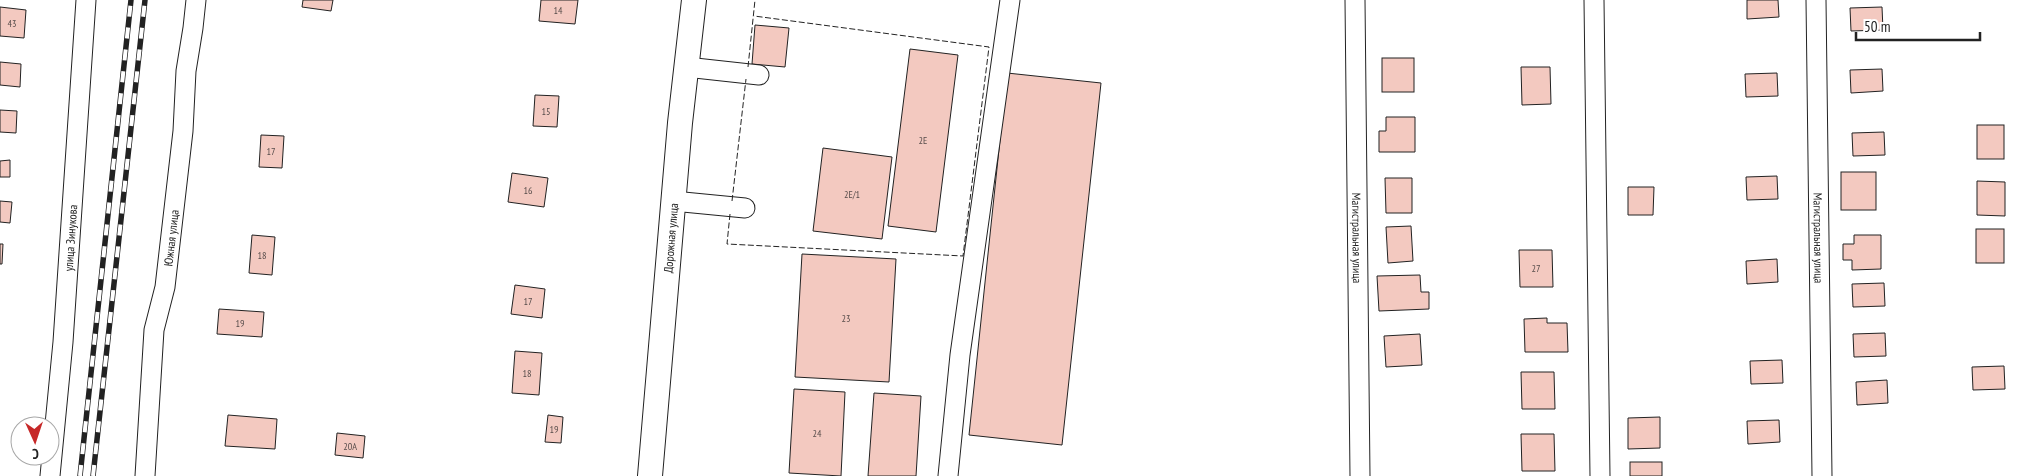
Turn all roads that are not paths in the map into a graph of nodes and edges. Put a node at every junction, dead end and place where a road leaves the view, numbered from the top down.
1 (86, 0) edge
2 (196, 0) edge
3 (694, 0) edge
4 (1010, 0) edge
5 (1355, 0) edge
6 (1594, 0) edge
7 (1816, 0) edge
8 (686, 67) junction
9 (759, 75) dead end
10 (673, 201) junction
11 (745, 208) dead end
12 (50, 476) edge
13 (145, 476) edge
14 (650, 476) edge
15 (948, 476) edge
16 (1360, 476) edge
17 (1600, 476) edge
18 (1822, 476) edge

1 - 12 street, улица Зинукова
2 - 13 street, Южная улица
3 - 8 main road, Дорожная улица
4 - 15 street
5 - 16 street, Магистральная улица
6 - 17 street
7 - 18 street, Магистральная улица
8 - 9 street
8 - 10 main road, Дорожная улица
10 - 11 street
10 - 14 main road, Дорожная улица

